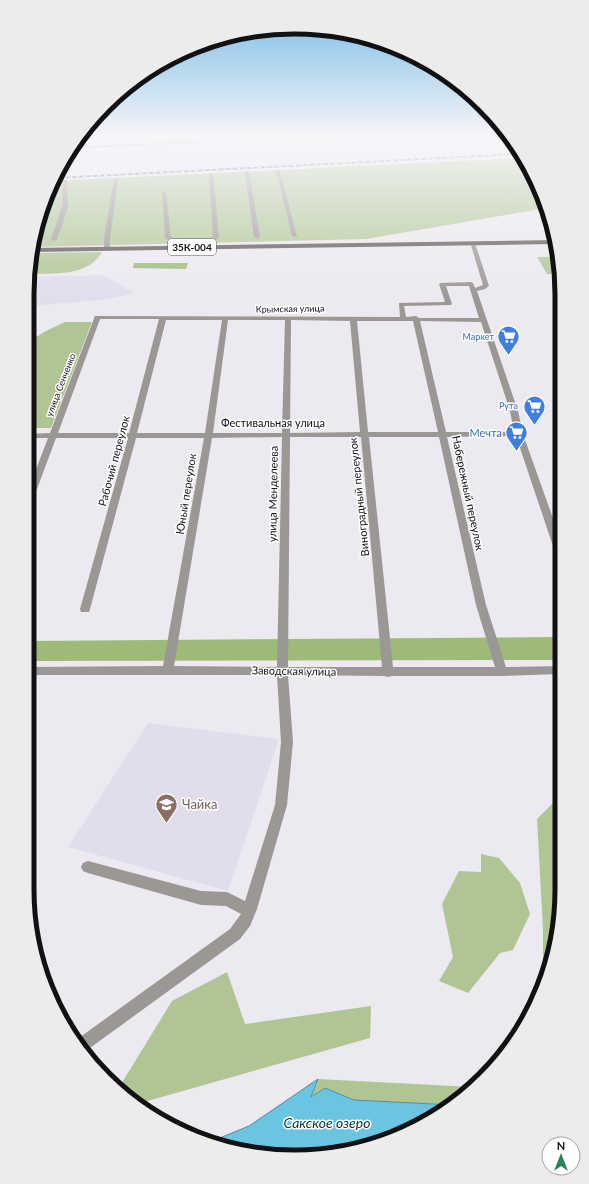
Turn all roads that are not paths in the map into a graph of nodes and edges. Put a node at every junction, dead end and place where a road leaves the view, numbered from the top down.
1 (65, 190) edge
2 (114, 190) edge
3 (212, 190) edge
4 (250, 190) edge
5 (283, 190) edge
6 (164, 192) dead end
7 (295, 236) dead end
8 (257, 237) dead end
9 (168, 238) dead end
10 (216, 238) dead end
11 (54, 240) dead end
12 (550, 242) edge
13 (472, 243) junction
14 (107, 249) junction
15 (38, 250) edge
16 (473, 290) junction
17 (97, 318) joint
18 (163, 318) junction
19 (288, 318) junction
20 (354, 318) junction
21 (403, 318) junction
22 (416, 318) junction
23 (225, 319) junction
24 (483, 320) junction
25 (208, 434) junction
26 (364, 434) junction
27 (443, 434) junction
28 (519, 434) junction
29 (133, 435) junction
30 (286, 435) junction
31 (34, 436) edge
32 (52, 436) junction
33 (34, 486) edge
34 (555, 538) edge
35 (84, 610) dead end
36 (555, 670) edge
37 (34, 671) edge
38 (168, 671) junction
39 (282, 671) junction
40 (502, 672) junction
41 (388, 673) junction
42 (88, 867) dead end
43 (250, 908) junction
44 (84, 1043) edge

1 - 11 street
2 - 14 street
3 - 10 street
4 - 8 street
5 - 7 street
6 - 9 street
12 - 13 main road, 35К-004
13 - 14 main road, 35К-004
13 - 16 street
14 - 15 main road, 35К-004
16 - 21 street
16 - 24 street
17 - 18 street, Крымская улица
17 - 32 street, улица Сенченко
18 - 23 street, Крымская улица
18 - 29 street, Рабочий переулок
19 - 20 street, Крымская улица
19 - 23 street, Крымская улица
19 - 30 street, улица Менделеева
20 - 21 street, Крымская улица
20 - 26 street, Виноградный переулок
21 - 22 street, Крымская улица
22 - 24 street, Крымская улица
22 - 27 street, Набережный переулок
23 - 25 street, Юный переулок
24 - 28 street
25 - 29 street, Фестивальная улица
25 - 30 street, Фестивальная улица
25 - 38 street, Юный переулок
26 - 27 street, Фестивальная улица
26 - 30 street, Фестивальная улица
26 - 41 street, Виноградный переулок
27 - 28 street, Фестивальная улица
27 - 40 street, Набережный переулок
28 - 34 street
29 - 32 street, Фестивальная улица
29 - 35 street, Рабочий переулок
30 - 39 street, улица Менделеева
31 - 32 street, Фестивальная улица
32 - 33 street, улица Сенченко
36 - 40 street, Заводская улица
37 - 38 street, Заводская улица
38 - 39 street, Заводская улица
39 - 41 street, Заводская улица
39 - 43 street, улица Менделеева
40 - 41 street, Заводская улица
42 - 43 street
43 - 44 street, улица Менделеева

